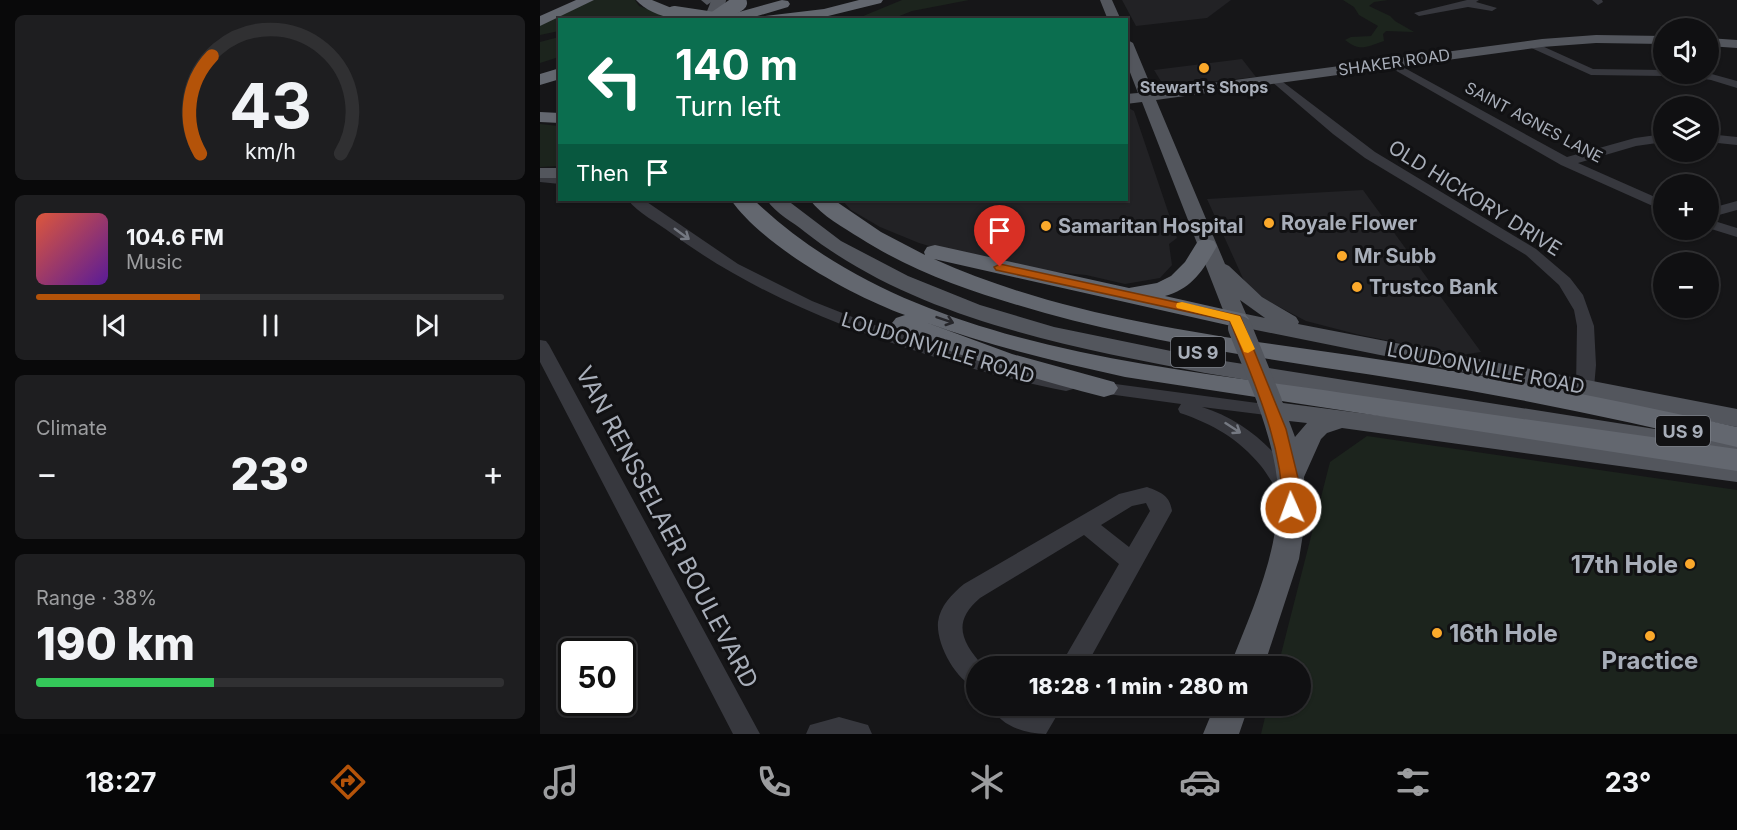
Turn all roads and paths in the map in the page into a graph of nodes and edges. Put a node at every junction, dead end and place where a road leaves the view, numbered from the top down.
1 (587, 0) edge
2 (643, 0) edge
3 (767, 0) edge
4 (798, 0) edge
5 (876, 0) edge
6 (887, 0) edge
7 (1106, 0) edge
8 (738, 1) edge
9 (1471, 2) edge
10 (1492, 8) dead end
11 (714, 11) edge
12 (1419, 13) dead end
13 (706, 18) edge
14 (782, 18) edge
15 (846, 18) edge
16 (1114, 18) edge
17 (540, 22) edge
18 (1653, 40) edge
19 (1719, 43) edge
20 (1532, 44) junction
21 (1737, 44) edge
22 (1128, 48) edge
23 (1390, 63) junction
24 (558, 64) edge
25 (540, 69) edge
26 (1653, 73) edge
27 (558, 74) edge
28 (1275, 79) junction
29 (1719, 79) edge
30 (540, 80) edge
31 (1737, 85) edge
32 (1149, 96) junction
33 (1128, 99) edge
34 (540, 117) edge
35 (558, 118) edge
36 (1719, 139) edge
37 (1653, 140) edge
38 (1737, 141) edge
39 (1566, 162) junction
40 (540, 173) edge
41 (558, 173) edge
42 (540, 178) edge
43 (558, 180) edge
44 (636, 201) edge
45 (732, 201) edge
46 (743, 201) edge
47 (777, 201) edge
48 (796, 201) edge
49 (823, 201) edge
50 (824, 201) edge
51 (1653, 202) edge
52 (1737, 205) edge
53 (1719, 211) edge
54 (762, 221) junction
55 (1719, 227) edge
56 (1737, 233) edge
57 (798, 249) junction
58 (1208, 252) junction
59 (1116, 292) junction
60 (1238, 323) junction
61 (1330, 337) junction
62 (540, 345) edge
63 (1104, 387) junction
64 (1585, 388) junction
65 (1139, 394) junction
66 (1271, 406) junction
67 (1737, 418) edge
68 (1346, 419) junction
69 (1737, 438) edge
70 (1737, 451) edge
71 (1737, 460) edge
72 (1737, 472) edge
73 (1291, 485) junction
74 (1084, 523) junction
75 (1133, 563) junction
76 (1079, 656) edge
77 (1251, 656) edge
78 (966, 663) edge
79 (1019, 716) edge
80 (1228, 716) edge
81 (1040, 721) edge
82 (747, 734) edge
83 (819, 734) edge
84 (859, 734) edge
85 (1221, 734) edge

1 - 17 highway
2 - 11 highway, bridge
3 - 13 highway
4 - 11 highway
5 - 14 highway
6 - 15 highway
7 - 16 main road
8 - 11 highway, bridge
9 - 10 street
9 - 12 street
18 - 20 main road, SHAKER ROAD
19 - 21 main road
20 - 23 main road, SHAKER ROAD
20 - 26 street
22 - 32 main road
23 - 28 main road, SHAKER ROAD
23 - 39 street, SAINT AGNES LANE
24 - 25 highway
27 - 30 highway
28 - 32 main road, SHAKER ROAD
28 - 64 street, OLD HICKORY DRIVE
29 - 31 street
32 - 33 main road, SHAKER ROAD
32 - 58 main road
34 - 35 highway
36 - 38 street
37 - 39 street
39 - 51 street, SAINT AGNES LANE
40 - 41 main road
42 - 43 street
44 -> 63 street, LOUDONVILLE ROAD
45 - 54 highway
46 - 54 highway
47 - 70 main road, US 9
48 - 69 main road, US 9
49 - 69 highway
50 - 59 highway
52 - 53 street
54 - 57 highway
55 - 56 street
57 - 63 highway
57 -> 71 highway
58 - 59 highway
58 - 60 main road
58 - 61 main road
59 - 60 highway
60 - 61 main road, LOUDONVILLE ROAD
60 - 66 main road, bridge
61 - 64 main road, LOUDONVILLE ROAD
62 - 82 street, VAN RENSSELAER BOULEVARD
63 - 65 street, LOUDONVILLE ROAD
64 - 67 main road, LOUDONVILLE ROAD
65 - 66 street, LOUDONVILLE ROAD
65 -> 73 street
66 - 68 main road
66 - 73 main road
68 - 72 main road
68 - 73 main road
73 - 77 main road
74 - 75 street
74 - 75 street
74 - 78 street
75 - 76 street
79 - 81 street
80 - 85 main road
83 - 84 street

